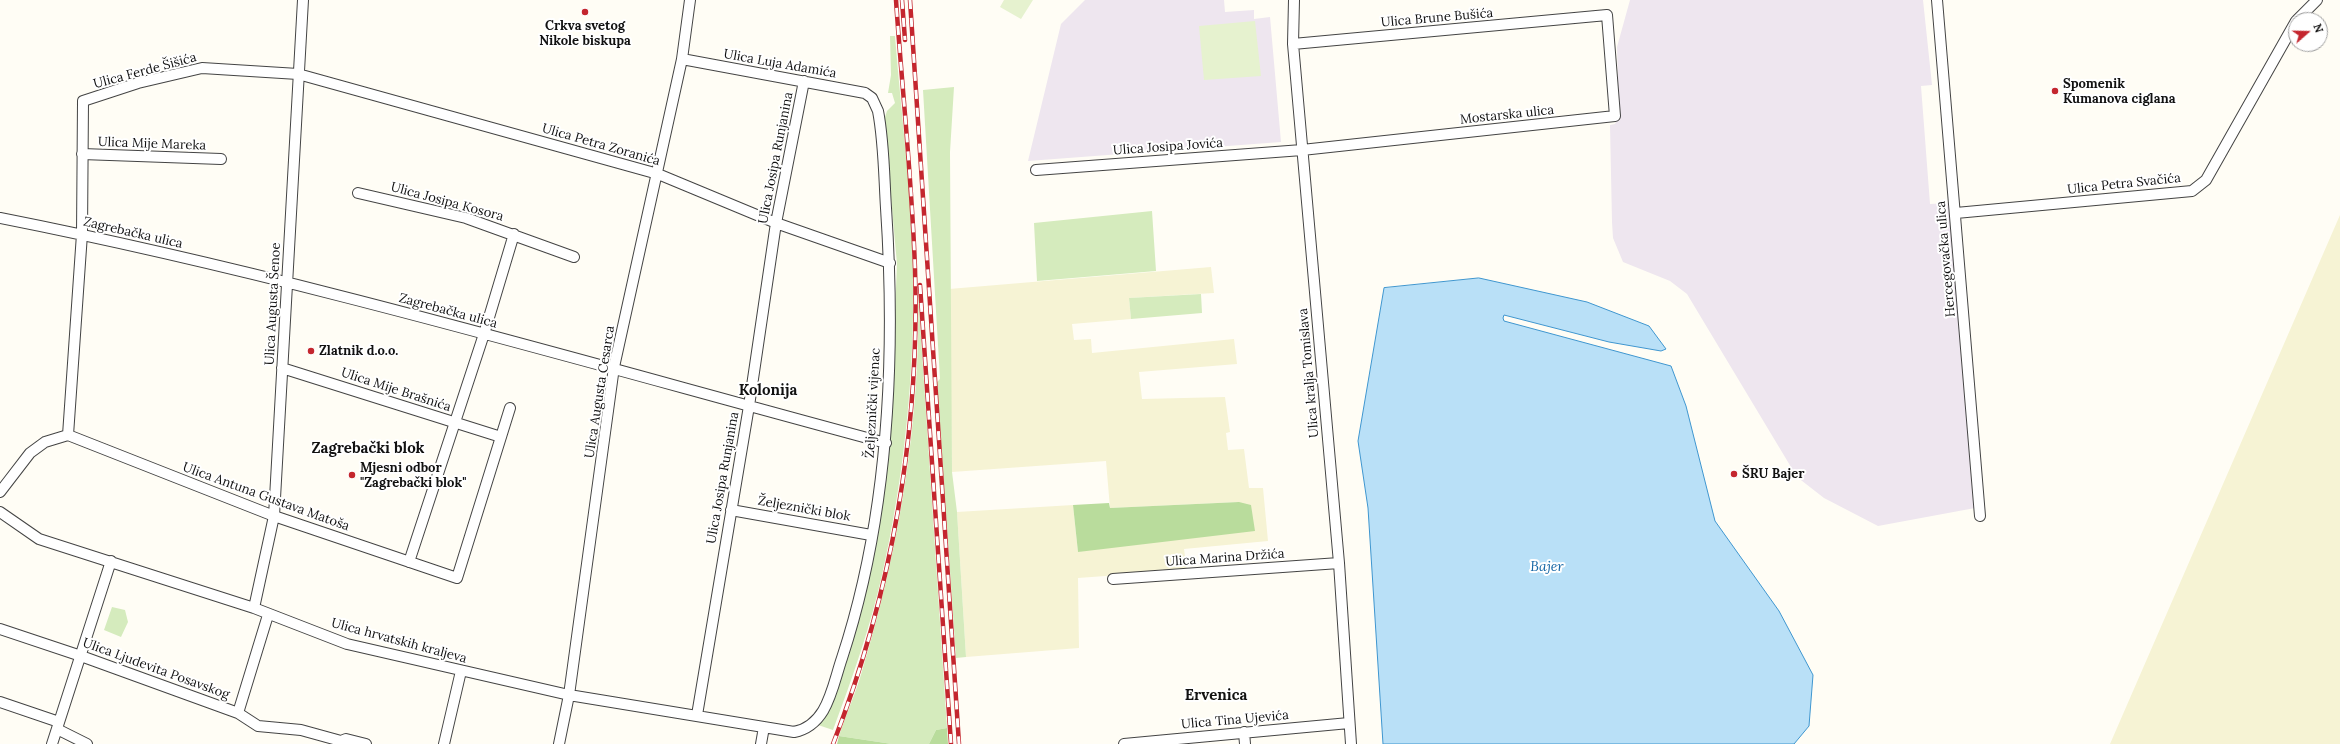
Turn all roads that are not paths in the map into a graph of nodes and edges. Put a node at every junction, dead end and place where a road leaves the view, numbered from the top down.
1 (303, 0) edge
2 (690, 0) edge
3 (1294, 0) edge
4 (1937, 0) edge
5 (2317, 0) edge
6 (2305, 12) edge
7 (1607, 15) joint
8 (2288, 35) edge
9 (1293, 44) junction
10 (682, 60) junction
11 (298, 74) junction
12 (804, 81) junction
13 (872, 98) joint
14 (1302, 150) junction
15 (82, 154) junction
16 (221, 159) dead end
17 (1036, 170) dead end
18 (658, 174) junction
19 (358, 193) dead end
20 (1956, 213) junction
21 (0, 218) edge
22 (776, 223) junction
23 (82, 234) junction
24 (514, 234) junction
25 (574, 257) dead end
26 (890, 263) junction
27 (287, 281) junction
28 (484, 334) junction
29 (614, 367) junction
30 (282, 368) junction
31 (749, 406) junction
32 (510, 408) dead end
33 (455, 423) junction
34 (68, 435) junction
35 (501, 437) junction
36 (886, 443) junction
37 (0, 492) edge
38 (731, 510) junction
39 (0, 512) edge
40 (274, 516) junction
41 (1980, 516) dead end
42 (871, 535) junction
43 (111, 561) junction
44 (409, 562) junction
45 (1338, 563) junction
46 (1113, 579) dead end
47 (254, 608) junction
48 (268, 615) junction
49 (0, 629) edge
50 (81, 656) junction
51 (461, 671) junction
52 (570, 695) junction
53 (0, 702) edge
54 (238, 713) junction
55 (697, 715) junction
56 (1349, 723) junction
57 (814, 724) joint
58 (58, 725) junction
59 (764, 727) junction
60 (1244, 732) junction
61 (340, 743) edge
62 (1145, 743) edge
63 (52, 744) edge
64 (87, 744) edge
65 (366, 744) edge
66 (444, 744) edge
67 (559, 744) edge
68 (761, 744) edge
69 (1124, 744) edge
70 (1244, 744) edge
71 (1351, 744) edge

1 - 11 street, Ulica Augusta Šenoe
2 - 10 street, Ulica Augusta Cesarca
3 - 9 street, Ulica kralja Tomislava
4 - 20 street, Hercegovačka ulica
5 - 6 street, Ulica Petra Svačića
7 - 9 street, Ulica Brune Bušića
7 - 14 street, Mostarska ulica
8 - 20 street, Ulica Petra Svačića
9 - 14 street, Ulica kralja Tomislava
10 - 12 street, Ulica Luja Adamića
10 - 18 street, Ulica Augusta Cesarca
11 - 15 street, Ulica Ferde Šišića
11 - 18 street, Ulica Petra Zoranića
11 - 27 street, Ulica Augusta Šenoe
12 - 13 street, Ulica Luja Adamića
12 - 22 street, Ulica Josipa Runjanina
13 - 26 street, Željeznički vijenac
14 - 17 street, Ulica Josipa Jovića
14 - 45 street, Ulica kralja Tomislava
15 - 16 street, Ulica Mije Mareka
15 - 23 street, Ulica Ferde Šišića
18 - 22 street, Ulica Petra Zoranića
18 - 29 street, Ulica Augusta Cesarca
19 - 24 street, Ulica Josipa Kosora
20 - 41 street, Hercegovačka ulica
21 - 23 street, Zagrebačka ulica
22 - 26 street, Ulica Petra Zoranića
22 - 31 street, Ulica Josipa Runjanina
23 - 27 street, Zagrebačka ulica
23 - 34 street
24 - 25 street, Ulica Josipa Kosora
24 - 28 street
26 - 36 street, Željeznički vijenac
27 - 28 street, Zagrebačka ulica
27 - 30 street, Ulica Augusta Šenoe
28 - 29 street, Zagrebačka ulica
28 - 33 street
29 - 31 street, Zagrebačka ulica
29 - 52 street, Ulica Augusta Cesarca
30 - 33 street, Ulica Mije Brašnića
30 - 40 street, Ulica Augusta Šenoe
31 - 36 street, Zagrebačka ulica
31 - 38 street, Ulica Josipa Runjanina
32 - 35 street
33 - 35 street, Ulica Mije Brašnića
33 - 44 street
34 - 37 street
34 - 40 street, Ulica Antuna Gustava Matoša
35 - 44 street, Ulica Antuna Gustava Matoša
36 - 42 street, Željeznički vijenac
38 - 42 street, Željeznički blok
38 - 55 street, Ulica Josipa Runjanina
39 - 43 street, Ulica hrvatskih kraljeva
40 - 44 street, Ulica Antuna Gustava Matoša
40 - 47 street, Ulica Augusta Šenoe
42 - 57 street, Željeznički vijenac
43 - 47 street, Ulica hrvatskih kraljeva
43 - 50 street
45 - 46 street, Ulica Marina Držića
45 - 56 street, Ulica kralja Tomislava
47 - 48 street, Ulica hrvatskih kraljeva
48 - 51 street, Ulica hrvatskih kraljeva
48 - 54 street
49 - 50 street, Ulica Ljudevita Posavskog
50 - 54 street, Ulica Ljudevita Posavskog
50 - 58 street
51 - 52 street, Ulica hrvatskih kraljeva
51 - 66 street
52 - 55 street, Ulica hrvatskih kraljeva
52 - 67 street, Ulica Augusta Cesarca
53 - 58 street
54 - 61 street, Ulica Ljudevita Posavskog
55 - 59 street, Ulica hrvatskih kraljeva
56 - 60 street, Ulica Tina Ujevića
56 - 71 street, Ulica kralja Tomislava
57 - 59 street, Ulica hrvatskih kraljeva
58 - 63 street
58 - 64 street
59 - 68 street
60 - 62 street, Ulica Tina Ujevića
60 - 70 street
61 - 65 street, Ulica Ljudevita Posavskog
62 - 69 street, Ulica Tina Ujevića

